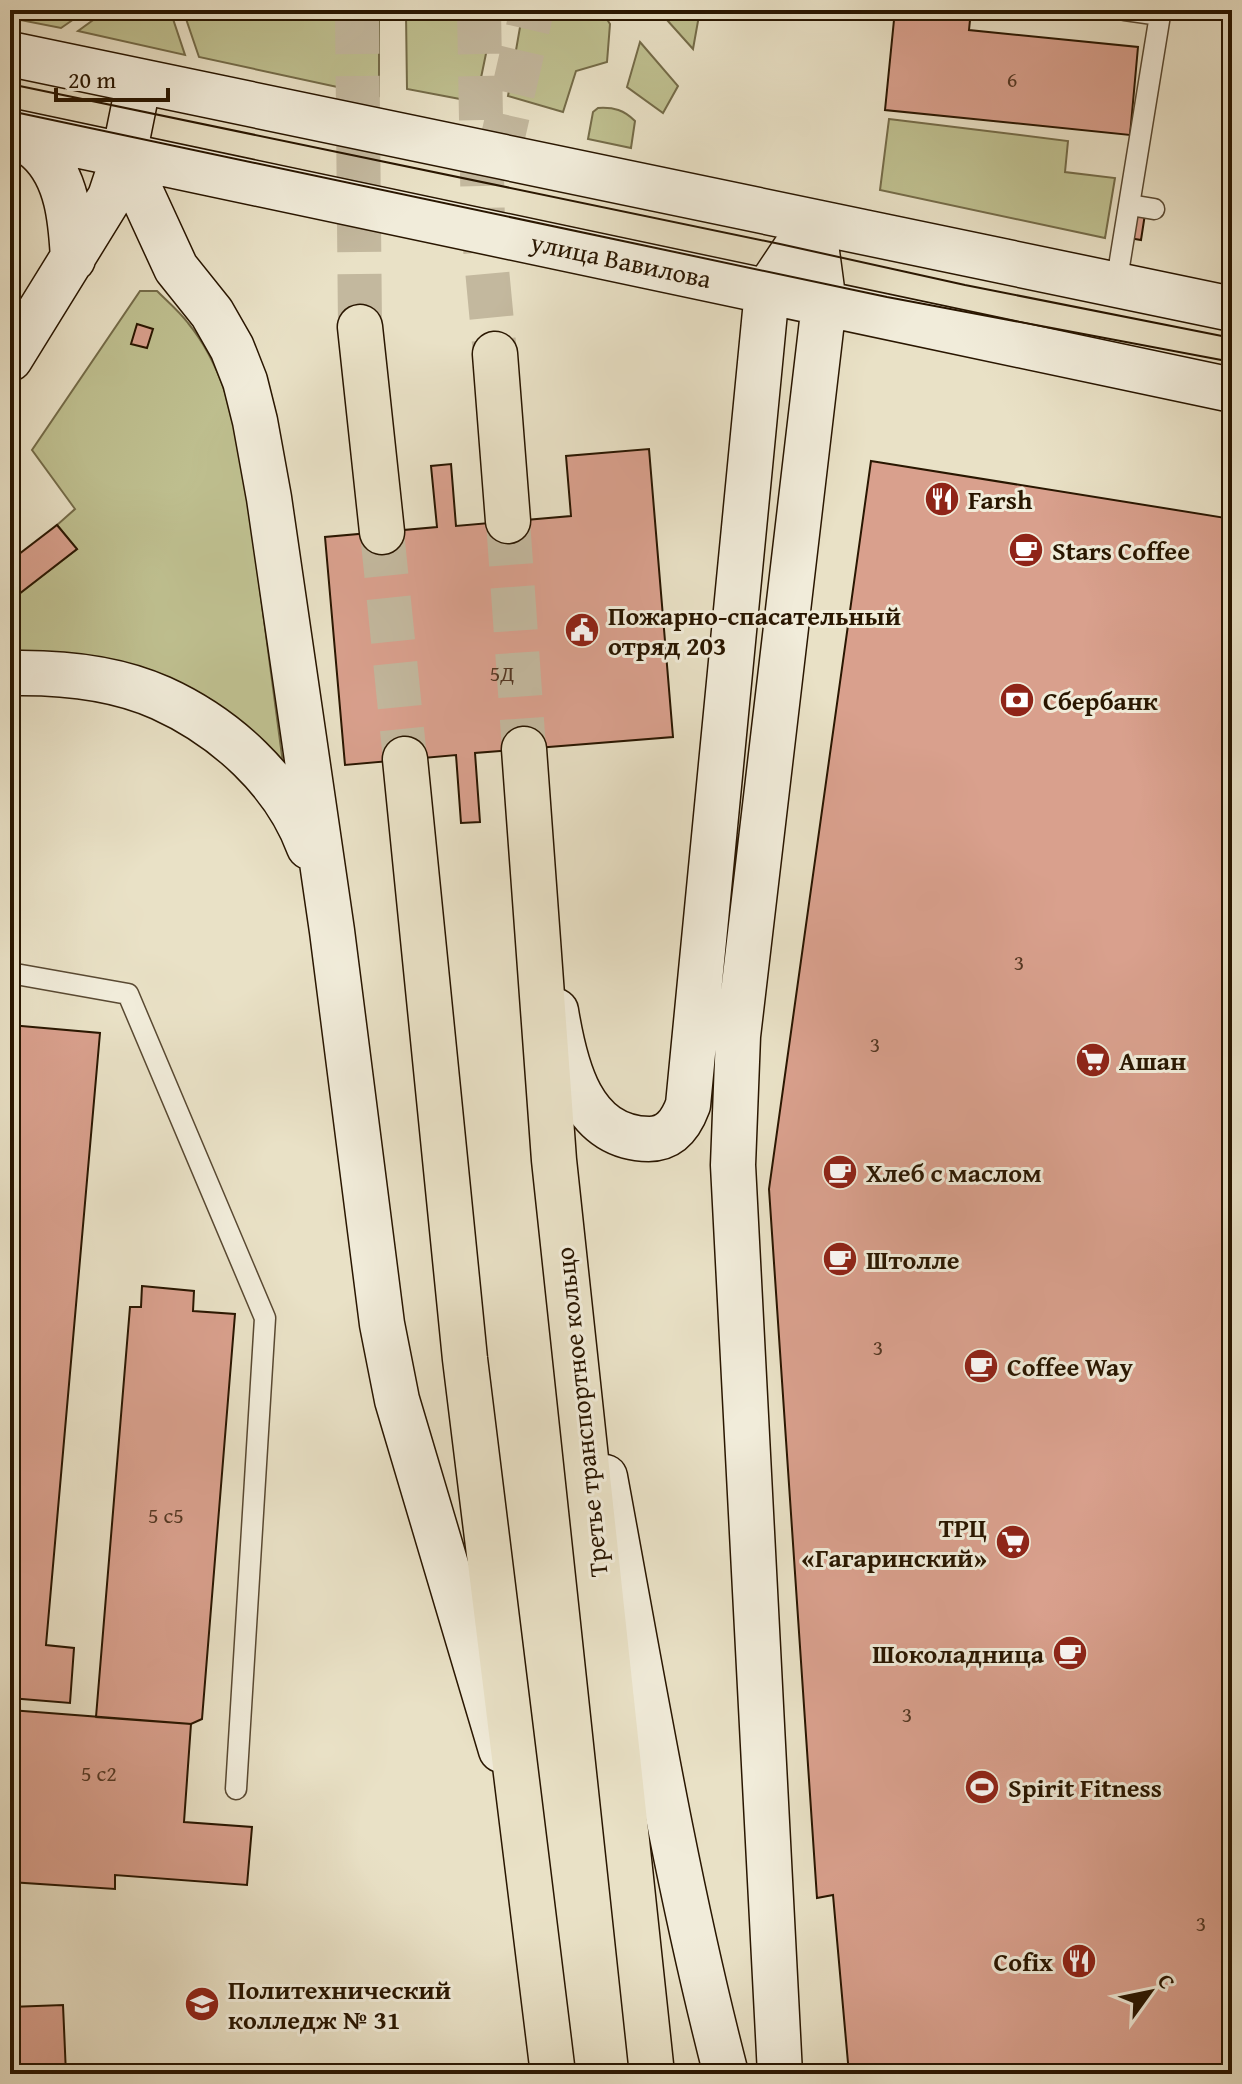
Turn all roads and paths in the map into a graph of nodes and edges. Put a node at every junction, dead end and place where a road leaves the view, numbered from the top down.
1 (1125, 10) edge
2 (10, 54) edge
3 (139, 81) junction
4 (10, 131) edge
5 (124, 155) junction
6 (110, 197) junction
7 (1130, 205) junction
8 (1154, 209) dead end
9 (813, 222) junction
10 (73, 259) junction
11 (176, 268) junction
12 (1116, 285) junction
13 (767, 291) junction
14 (824, 304) junction
15 (1232, 309) edge
16 (360, 327) tunnel mouth
17 (495, 354) tunnel mouth
18 (10, 359) edge
19 (1232, 390) edge
20 (508, 521) tunnel mouth
21 (382, 532) tunnel mouth
22 (10, 673) edge
23 (524, 749) tunnel mouth
24 (405, 759) tunnel mouth
25 (534, 886) junction
26 (332, 931) junction
27 (10, 973) edge
28 (563, 1245) junction
29 (236, 1789) dead end
30 (523, 1826) junction
31 (553, 2074) edge
32 (652, 2074) edge
33 (726, 2074) edge
34 (780, 2074) edge

1 - 7 lane
2 - 3 main road
3 - 5 main road
3 - 9 main road
4 - 5 main road, улица Вавилова
4 - 6 main road
4 - 10 main road
5 - 6 main road
5 - 11 main road
5 - 13 main road, улица Вавилова
6 - 10 main road
6 - 11 main road
7 - 8 lane
7 - 12 lane
9 - 12 main road
9 - 13 main road
9 - 14 main road
10 - 18 main road
11 - 26 main road
12 - 15 main road
13 - 14 main road, улица Вавилова
13 - 25 main road
14 - 19 main road, улица Вавилова
14 - 34 main road
16 - 21 main road
17 - 20 main road
22 - 26 main road
23 - 25 main road, Третье транспортное кольцо
24 - 30 main road
25 - 28 main road, Третье транспортное кольцо
26 - 30 main road
27 - 29 lane
28 - 32 main road, Третье транспортное кольцо
28 - 33 main road
30 - 31 main road

